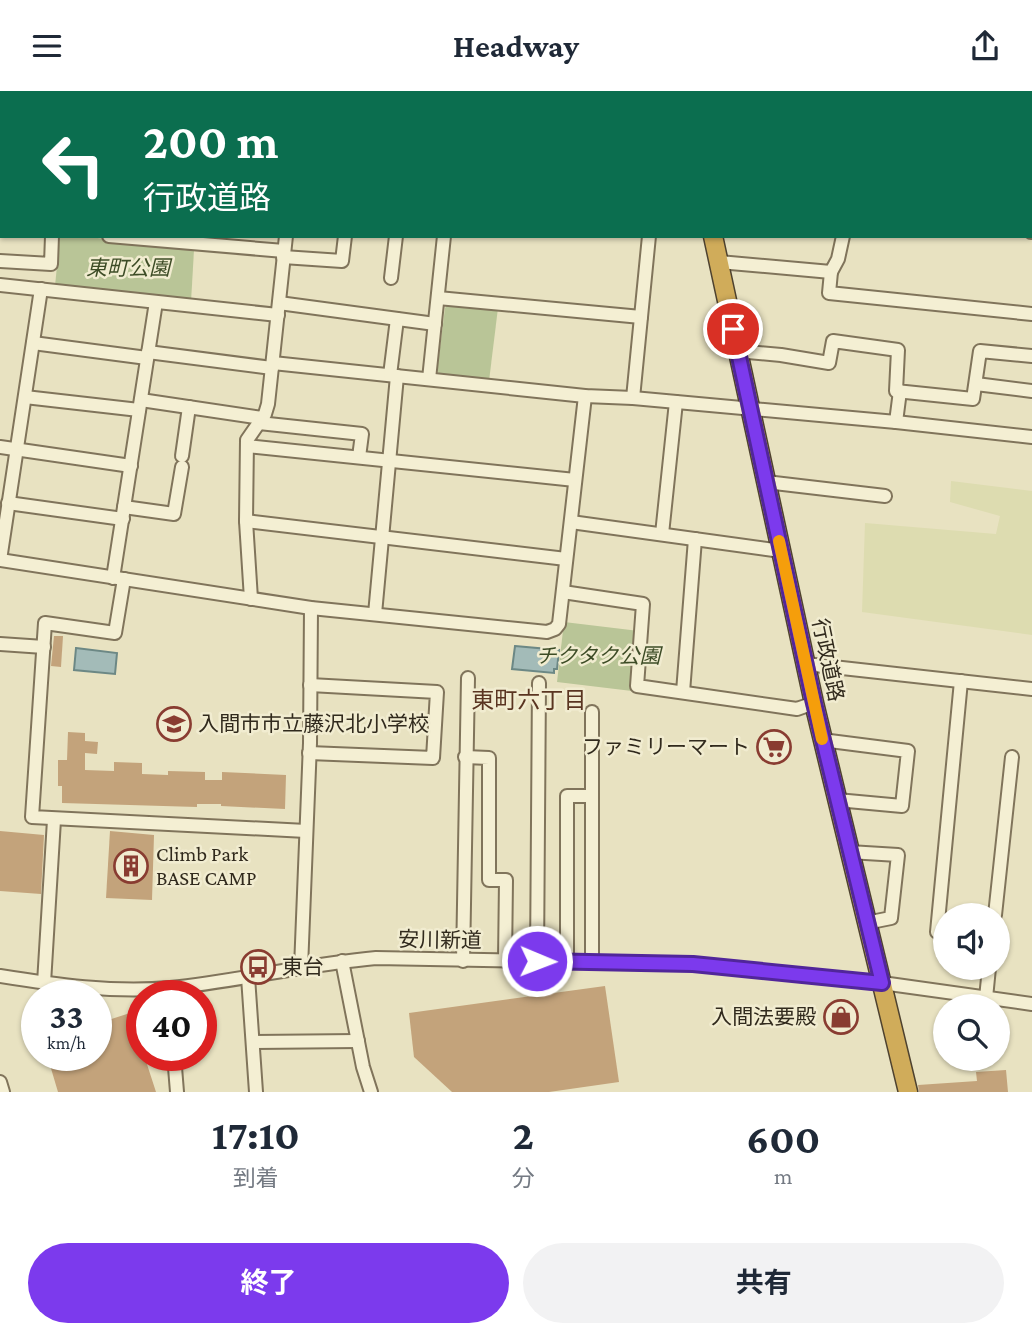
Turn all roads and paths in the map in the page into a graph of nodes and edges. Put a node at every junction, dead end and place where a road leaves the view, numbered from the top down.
1 (52, 238) edge
2 (156, 238) edge
3 (286, 238) edge
4 (345, 238) edge
5 (396, 238) edge
6 (444, 238) edge
7 (649, 238) edge
8 (713, 238) edge
9 (843, 238) edge
10 (180, 239) edge
11 (284, 254) junction
12 (0, 261) edge
13 (719, 262) junction
14 (831, 272) junction
15 (391, 278) dead end
16 (0, 285) edge
17 (41, 289) junction
18 (438, 297) junction
19 (156, 302) junction
20 (278, 309) junction
21 (1032, 314) edge
22 (641, 317) junction
23 (397, 319) junction
24 (435, 324) junction
25 (33, 343) junction
26 (737, 351) junction
27 (148, 355) junction
28 (1032, 356) edge
29 (272, 365) junction
30 (394, 376) junction
31 (429, 379) junction
32 (976, 384) junction
33 (900, 391) junction
34 (1032, 391) edge
35 (585, 396) junction
36 (24, 397) junction
37 (633, 398) junction
38 (676, 403) junction
39 (140, 405) junction
40 (189, 407) junction
41 (750, 410) junction
42 (260, 420) junction
43 (896, 422) junction
44 (1032, 437) edge
45 (247, 446) junction
46 (0, 447) edge
47 (17, 450) junction
48 (359, 457) junction
49 (390, 460) junction
50 (131, 465) junction
51 (576, 480) junction
52 (766, 482) junction
53 (885, 496) dead end
54 (8, 503) junction
55 (123, 513) junction
56 (246, 521) junction
57 (570, 522) junction
58 (662, 534) junction
59 (383, 536) junction
60 (695, 539) junction
61 (781, 551) junction
62 (566, 559) junction
63 (0, 560) edge
64 (119, 579) junction
65 (563, 591) junction
66 (251, 599) junction
67 (311, 608) junction
68 (375, 614) junction
69 (0, 644) edge
70 (44, 647) junction
71 (806, 664) junction
72 (468, 678) dead end
73 (961, 681) junction
74 (539, 683) dead end
75 (310, 685) junction
76 (1032, 689) edge
77 (683, 692) junction
78 (814, 703) junction
79 (592, 712) dead end
80 (822, 740) junction
81 (309, 753) junction
82 (466, 757) junction
83 (1012, 757) dead end
84 (592, 796) junction
85 (837, 800) junction
86 (54, 820) junction
87 (306, 831) junction
88 (849, 852) junction
89 (940, 903) edge
90 (996, 903) edge
91 (866, 923) junction
92 (342, 961) junction
93 (463, 961) junction
94 (505, 961) junction
95 (537, 961) junction
96 (592, 961) junction
97 (567, 962) junction
98 (300, 968) junction
99 (0, 976) edge
100 (248, 977) junction
101 (25, 980) edge
102 (44, 980) edge
103 (217, 983) edge
104 (882, 983) junction
105 (958, 994) edge
106 (1010, 1001) edge
107 (1032, 1004) edge
108 (358, 1041) junction
109 (253, 1042) junction
110 (175, 1071) edge
111 (0, 1082) edge
112 (3, 1092) edge
113 (177, 1092) edge
114 (256, 1092) edge
115 (371, 1092) edge
116 (908, 1092) edge

1 - 12 street
2 - 10 street
3 - 11 street
4 - 11 street
5 - 15 street
6 - 18 street
7 - 22 street
8 - 13 highway, 行政道路
9 - 14 street
10 - 11 street
11 - 20 street
13 - 14 street
13 - 26 highway, 行政道路
14 - 21 street
16 - 17 street
17 - 19 street
17 - 25 street
18 - 22 street
18 - 24 street
19 - 20 street
19 - 27 street
20 - 23 street
20 - 29 street
22 - 37 street
23 - 24 street
23 - 30 street
24 - 31 street
25 - 27 street
25 - 36 street
26 - 33 street
26 - 41 highway, 行政道路
27 - 29 street
27 - 39 street
28 - 32 street
29 - 30 street
29 - 42 street
30 - 31 street
30 - 49 street
31 - 35 street
32 - 33 street
32 - 34 street
33 - 43 street
35 - 37 street
35 - 51 street
36 - 39 street
36 - 47 street
37 - 38 street
38 - 41 street
38 - 58 street
39 - 40 street
39 - 50 street
40 - 42 street
40 - 55 street
41 - 43 street
41 - 52 highway, 行政道路
42 - 45 street
42 - 48 street
43 - 44 street
45 - 48 street
45 - 56 street
46 - 47 street
47 - 50 street
47 - 54 street
48 - 49 street
49 - 51 street
49 - 59 street
50 - 55 street
51 - 57 street
52 - 53 street
52 - 61 highway, 行政道路
54 - 55 street
54 - 63 street
55 - 64 street
56 - 59 street
56 - 66 street
57 - 58 street
57 - 62 street
58 - 60 street
59 - 62 street
59 - 68 street
60 - 61 street
60 - 77 street
61 - 71 highway, 行政道路
62 - 65 street
63 - 64 street
64 - 66 street
64 - 70 street
65 - 68 street
65 - 77 street
66 - 67 street
67 - 68 street
67 - 75 street
69 - 70 street
70 - 86 street
71 - 73 street
71 - 78 highway, 行政道路
72 - 82 street
73 - 76 street
73 - 89 street
74 - 95 street
75 - 81 street
75 - 81 street
77 - 78 street
78 - 80 highway, 行政道路
79 - 84 street
80 - 85 highway, 行政道路
80 - 85 street
81 - 87 street
82 - 93 street
82 - 94 street
83 - 90 street
84 - 96 street
84 - 97 street
85 - 88 highway, 行政道路
86 - 87 street
86 - 102 street
87 - 98 street
88 - 91 highway, 行政道路
88 - 91 street
91 - 104 highway, 行政道路
92 - 93 street, 安川新道
92 - 98 street, 安川新道
92 - 108 street
93 - 94 street, 安川新道
94 - 95 street, 安川新道
95 - 97 street, 安川新道
96 - 97 street, 安川新道
96 - 104 street, 安川新道
98 - 100 street, 安川新道
99 - 101 street, 安川新道
100 - 103 street, 安川新道
100 - 109 street
104 - 105 street, 安川新道
104 - 116 highway, 行政道路
106 - 107 street, 安川新道
108 - 109 street
108 - 115 street
109 - 114 street
110 - 113 street
111 - 112 street

